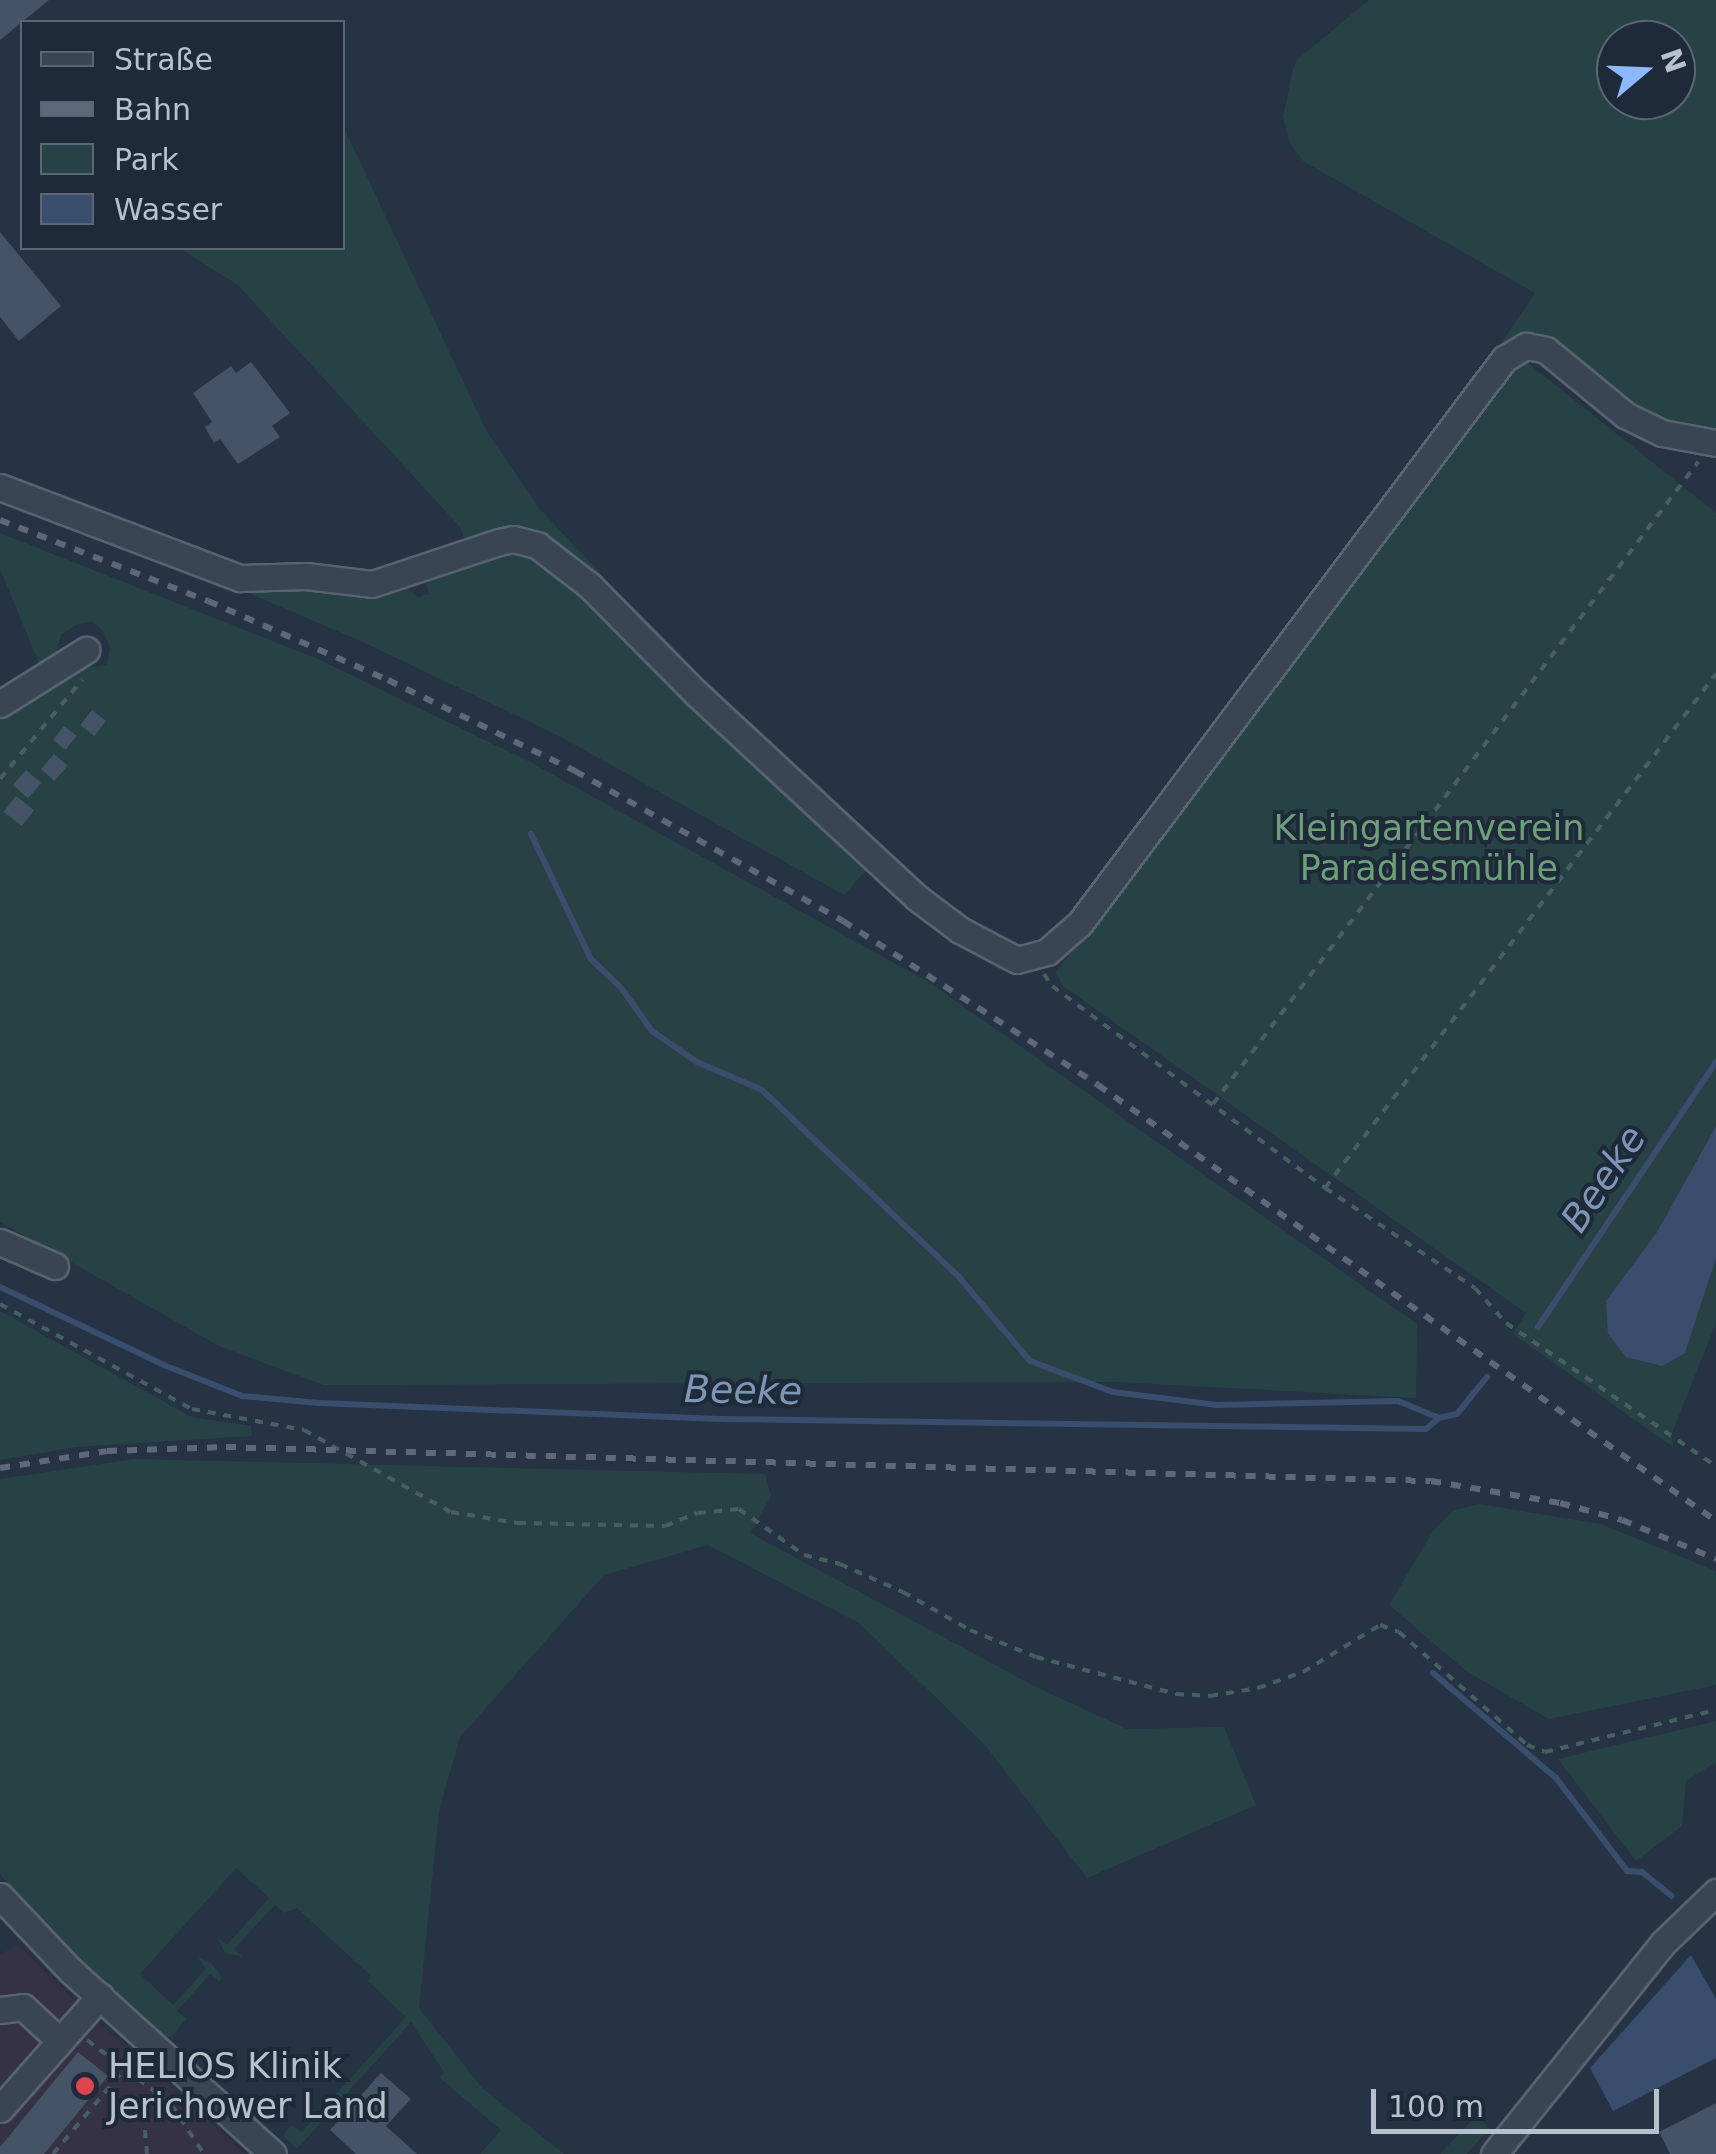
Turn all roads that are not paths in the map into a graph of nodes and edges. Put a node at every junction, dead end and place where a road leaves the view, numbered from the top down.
1 (1714, 443) edge
2 (0, 487) edge
3 (86, 650) road end
4 (0, 704) edge
5 (0, 1242) edge
6 (55, 1266) dead end
7 (1716, 1892) edge
8 (0, 1896) edge
9 (100, 1996) junction
10 (0, 2010) edge
11 (66, 2034) junction
12 (0, 2108) edge
13 (273, 2154) edge
14 (1494, 2154) edge

1 - 2 street
3 - 4 street
5 - 6 street
7 - 14 street
8 - 9 street
9 - 11 street
9 - 13 street
10 - 11 street
11 - 12 street

